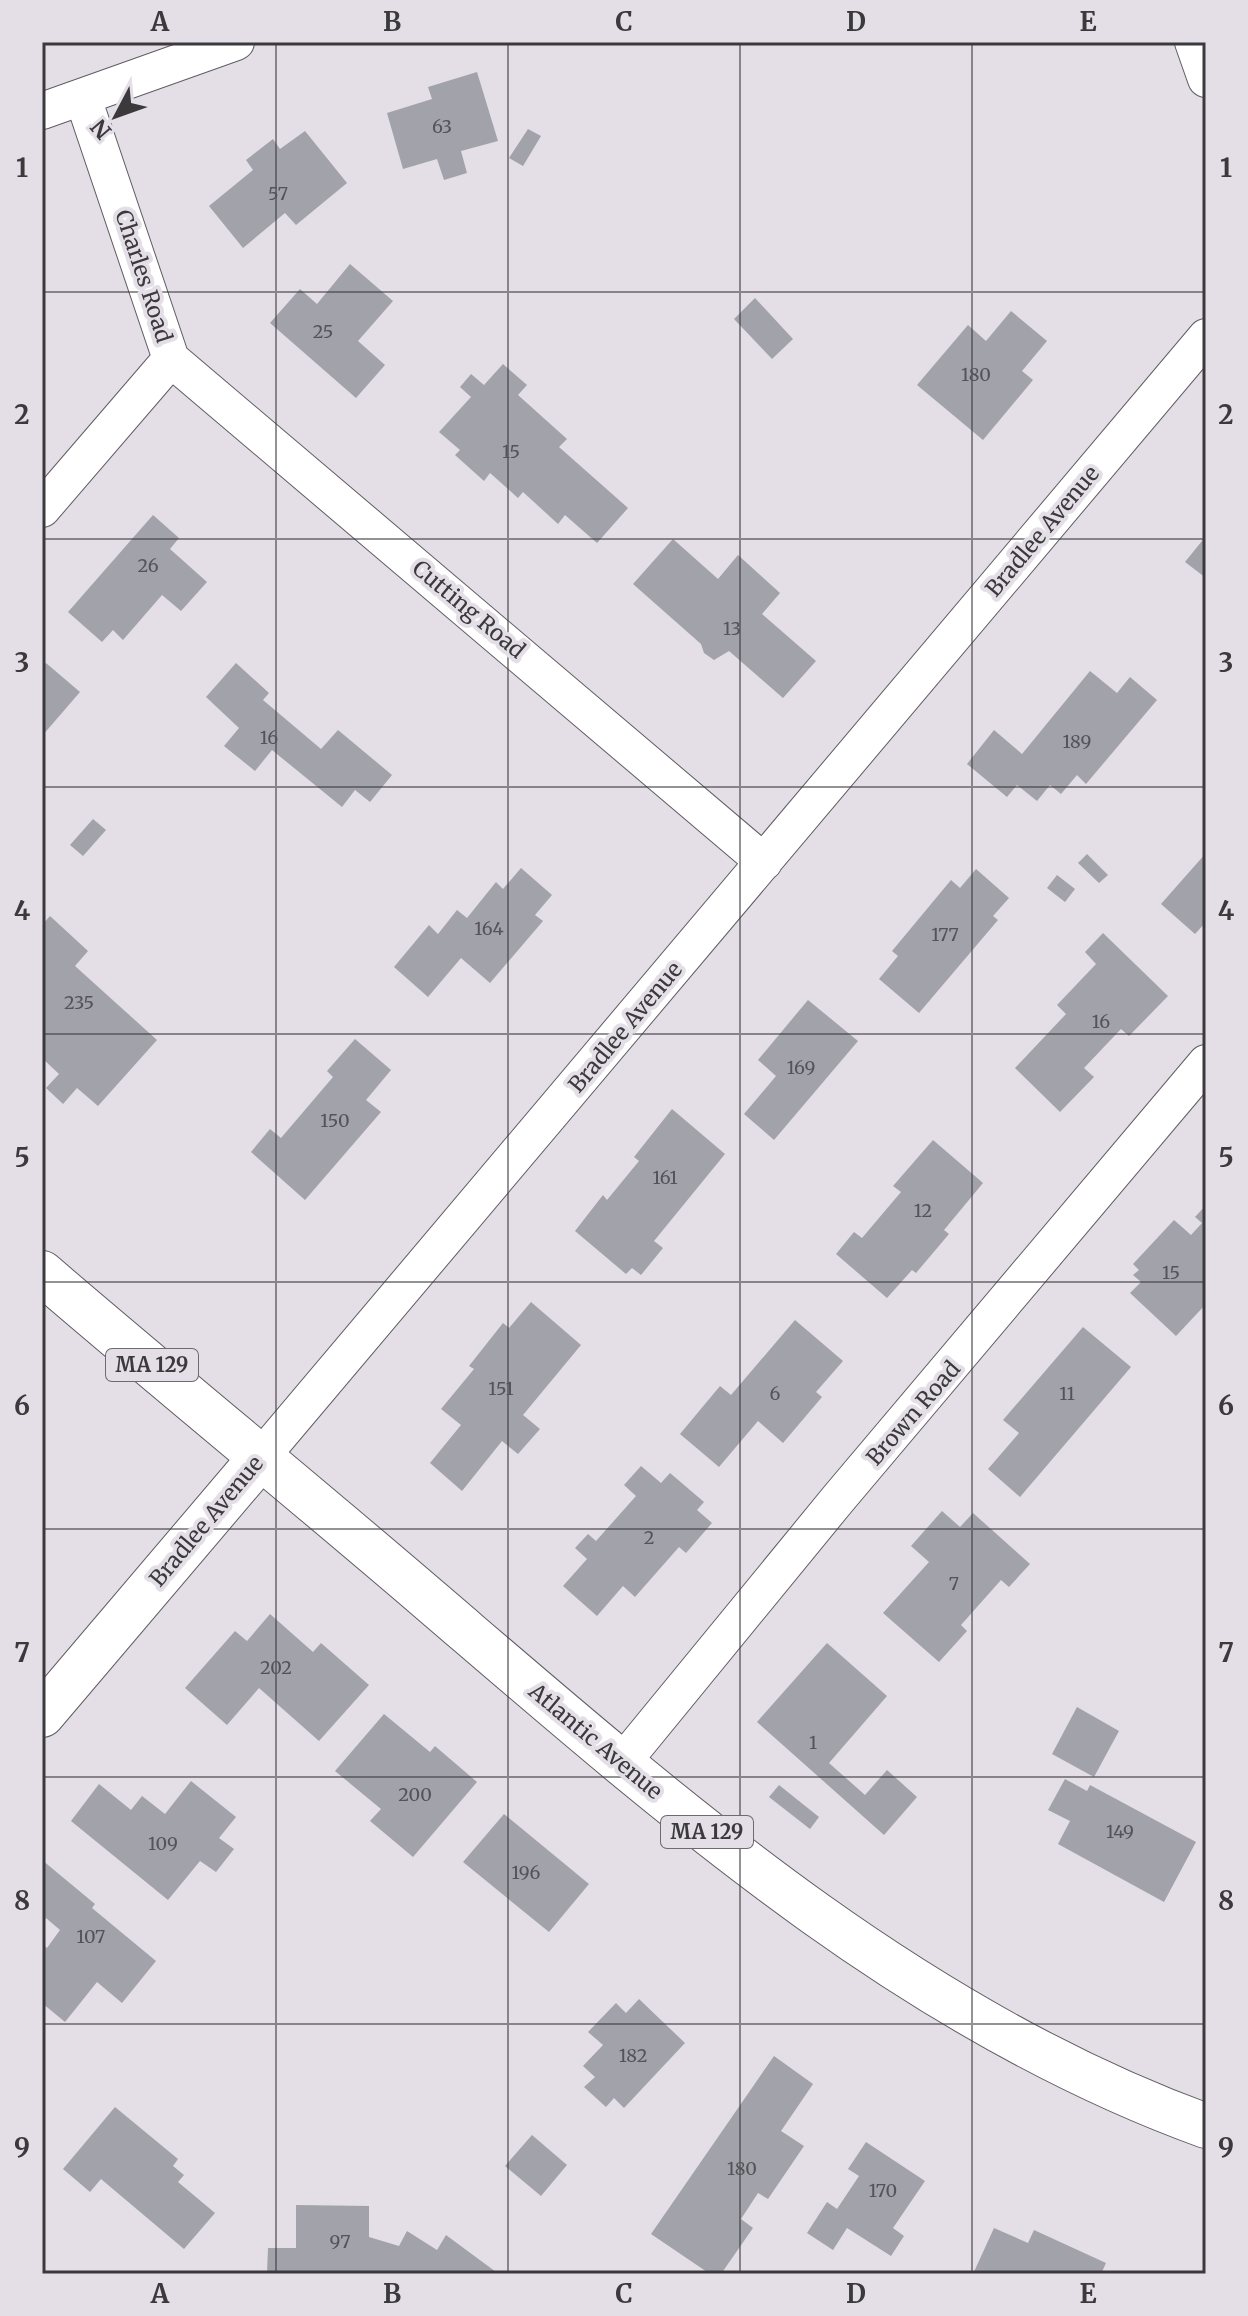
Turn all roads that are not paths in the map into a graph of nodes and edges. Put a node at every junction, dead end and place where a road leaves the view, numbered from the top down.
1 (1193, 42) edge
2 (217, 45) edge
3 (1206, 79) edge
4 (83, 98) junction
5 (42, 111) edge
6 (1206, 337) edge
7 (171, 359) junction
8 (42, 509) edge
9 (764, 862) junction
10 (1206, 1063) edge
11 (42, 1273) edge
12 (262, 1456) junction
13 (42, 1715) edge
14 (621, 1764) junction
15 (1206, 2126) edge

1 - 3 street
2 - 4 street
4 - 5 street
4 - 7 street, Charles Road
6 - 9 street, Bradlee Avenue
7 - 8 street, Charles Road
7 - 9 street, Cutting Road
9 - 12 street, Bradlee Avenue
10 - 14 street, Brown Road
11 - 12 main road, Atlantic Avenue / MA 129
12 - 13 main road, Bradlee Avenue
12 - 14 main road, Atlantic Avenue / MA 129
14 - 15 main road, Atlantic Avenue / MA 129

